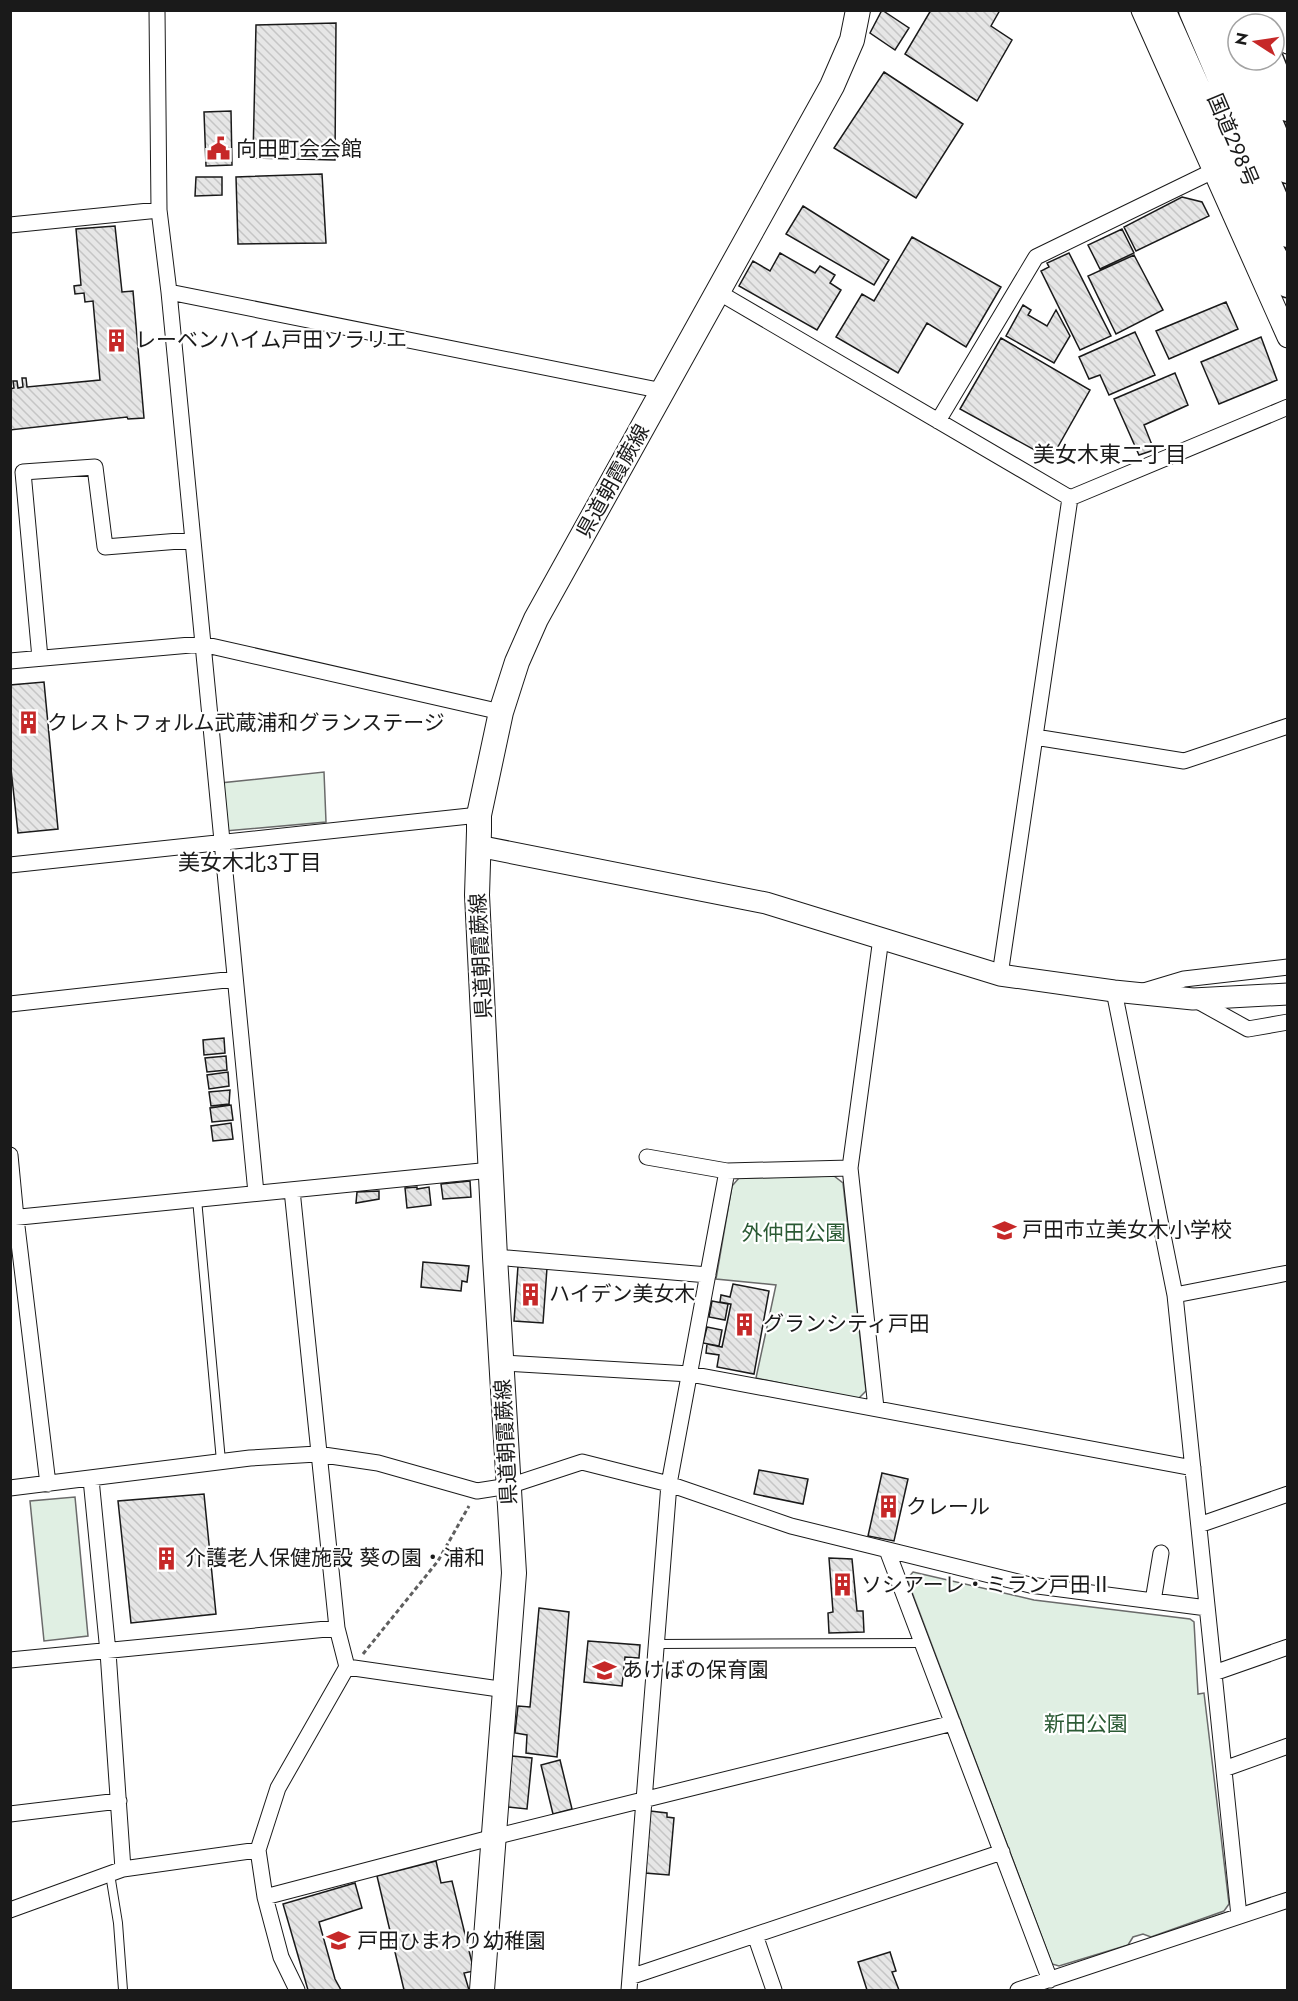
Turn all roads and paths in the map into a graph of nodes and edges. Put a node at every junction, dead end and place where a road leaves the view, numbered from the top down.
1 (157, 10) edge
2 (858, 10) edge
3 (1142, 10) edge
4 (1161, 10) edge
5 (1178, 10) edge
6 (1193, 10) edge
7 (1274, 10) edge
8 (1287, 43) edge
9 (1247, 72) edge
10 (1261, 72) edge
11 (1274, 72) edge
12 (1287, 107) edge
13 (1287, 134) edge
14 (1217, 158) junction
15 (1287, 169) edge
16 (159, 210) junction
17 (10, 225) edge
18 (1287, 233) edge
19 (1287, 270) edge
20 (1287, 283) edge
21 (169, 292) junction
22 (718, 292) junction
23 (1287, 337) edge
24 (663, 391) junction
25 (1287, 407) edge
26 (938, 421) junction
27 (1070, 498) junction
28 (192, 540) junction
29 (202, 644) junction
30 (40, 658) junction
31 (10, 661) edge
32 (501, 712) junction
33 (1287, 726) edge
34 (1035, 737) junction
35 (479, 815) junction
36 (221, 844) junction
37 (478, 846) junction
38 (10, 865) edge
39 (881, 938) junction
40 (1287, 967) edge
41 (1000, 975) junction
42 (235, 980) junction
43 (1114, 991) junction
44 (1138, 993) junction
45 (1287, 994) edge
46 (1193, 999) junction
47 (10, 1004) edge
48 (1287, 1022) edge
49 (10, 1155) edge
50 (647, 1157) dead end
51 (850, 1168) junction
52 (491, 1170) junction
53 (727, 1171) junction
54 (291, 1190) junction
55 (256, 1193) junction
56 (197, 1199) junction
57 (13, 1218) edge
58 (495, 1257) junction
59 (1287, 1272) edge
60 (708, 1275) junction
61 (1175, 1295) junction
62 (502, 1363) junction
63 (690, 1374) junction
64 (876, 1408) junction
65 (317, 1454) junction
66 (221, 1461) junction
67 (1193, 1468) junction
68 (91, 1479) junction
69 (48, 1484) junction
70 (669, 1484) junction
71 (509, 1486) junction
72 (10, 1488) edge
73 (477, 1491) junction
74 (1287, 1494) edge
75 (1199, 1525) junction
76 (888, 1550) junction
77 (1161, 1553) dead end
78 (1153, 1601) junction
79 (1207, 1608) junction
80 (337, 1628) junction
81 (923, 1643) junction
82 (657, 1644) junction
83 (1287, 1647) edge
84 (108, 1652) junction
85 (10, 1660) edge
86 (350, 1667) junction
87 (1214, 1673) junction
88 (506, 1690) junction
89 (953, 1723) junction
90 (1287, 1746) edge
91 (1224, 1769) junction
92 (645, 1800) junction
93 (119, 1801) junction
94 (10, 1814) edge
95 (494, 1837) junction
96 (258, 1850) junction
97 (1002, 1852) junction
98 (116, 1872) junction
99 (265, 1897) junction
100 (1287, 1899) edge
101 (10, 1910) edge
102 (1239, 1916) junction
103 (755, 1935) junction
104 (1050, 1980) junction
105 (630, 1984) edge
106 (123, 1990) edge
107 (297, 1990) edge
108 (482, 1990) edge
109 (774, 1990) edge
110 (1018, 1990) edge

1 - 16 street
2 - 22 main road, 県道朝霞蕨線
3 - 14 street
4 - 14 highway
5 - 19 highway, 国道298号
6 - 18 highway
7 - 8 street
9 - 15 highway
10 - 13 highway
11 - 12 highway
14 - 20 highway
14 - 23 street
14 - 26 street
16 - 17 street
16 - 21 street
21 - 24 street
21 - 28 street
22 - 24 main road, 県道朝霞蕨線
22 - 26 street
24 - 32 main road, 県道朝霞蕨線
25 - 27 street
26 - 27 street
27 - 34 street
28 - 29 street
28 - 30 street
29 - 30 street
29 - 32 street
29 - 36 street
30 - 31 street
32 - 35 main road, 県道朝霞蕨線
33 - 34 street
34 - 41 street
35 - 36 street
35 - 37 main road, 県道朝霞蕨線
36 - 38 street
36 - 42 street
37 - 39 street
37 - 52 main road, 県道朝霞蕨線
39 - 41 street
39 - 51 street
40 - 44 street
41 - 43 street
42 - 47 street
42 - 55 street
43 - 44 street
43 - 61 street
44 - 46 street
45 - 46 street
46 - 48 street
49 - 57 street
50 - 53 street
51 - 53 street
51 - 64 street
52 - 54 street
52 - 58 main road, 県道朝霞蕨線
53 - 60 street
54 - 55 street
54 - 65 street
55 - 56 street
56 - 57 street
56 - 66 lane
57 - 69 street
58 - 60 street
58 - 62 main road, 県道朝霞蕨線
59 - 61 street
60 - 63 street
61 - 67 street
62 - 63 street
62 - 71 main road, 県道朝霞蕨線
63 - 64 street
63 - 70 street
64 - 67 street
65 - 66 street
65 - 73 street
65 - 80 street
66 - 68 street
67 - 75 street
68 - 69 street
68 - 84 street
69 - 72 street
70 - 71 street
70 - 76 street
70 - 82 street
71 - 73 street
71 - 88 main road, 県道朝霞蕨線
73 - 86 path
74 - 75 street
75 - 79 street
76 - 78 street
76 - 81 street
77 - 78 street
78 - 79 street
79 - 87 street
80 - 84 street
80 - 86 street
81 - 82 lane
81 - 89 street
82 - 92 street
83 - 87 street
84 - 85 street
84 - 93 street
86 - 88 street
86 - 96 street
87 - 91 street
88 - 95 main road, 県道朝霞蕨線
89 - 92 street
89 - 97 street
90 - 91 street
91 - 102 street
92 - 95 street
92 - 105 street
93 - 94 street
93 - 98 street
95 - 99 street
95 - 108 main road, 県道朝霞蕨線
96 - 98 street
96 - 99 street
97 - 103 street
97 - 104 street
98 - 101 street
98 - 106 lane
99 - 107 street
100 - 102 street
102 - 104 street
103 - 105 street
103 - 109 street
104 - 110 street

